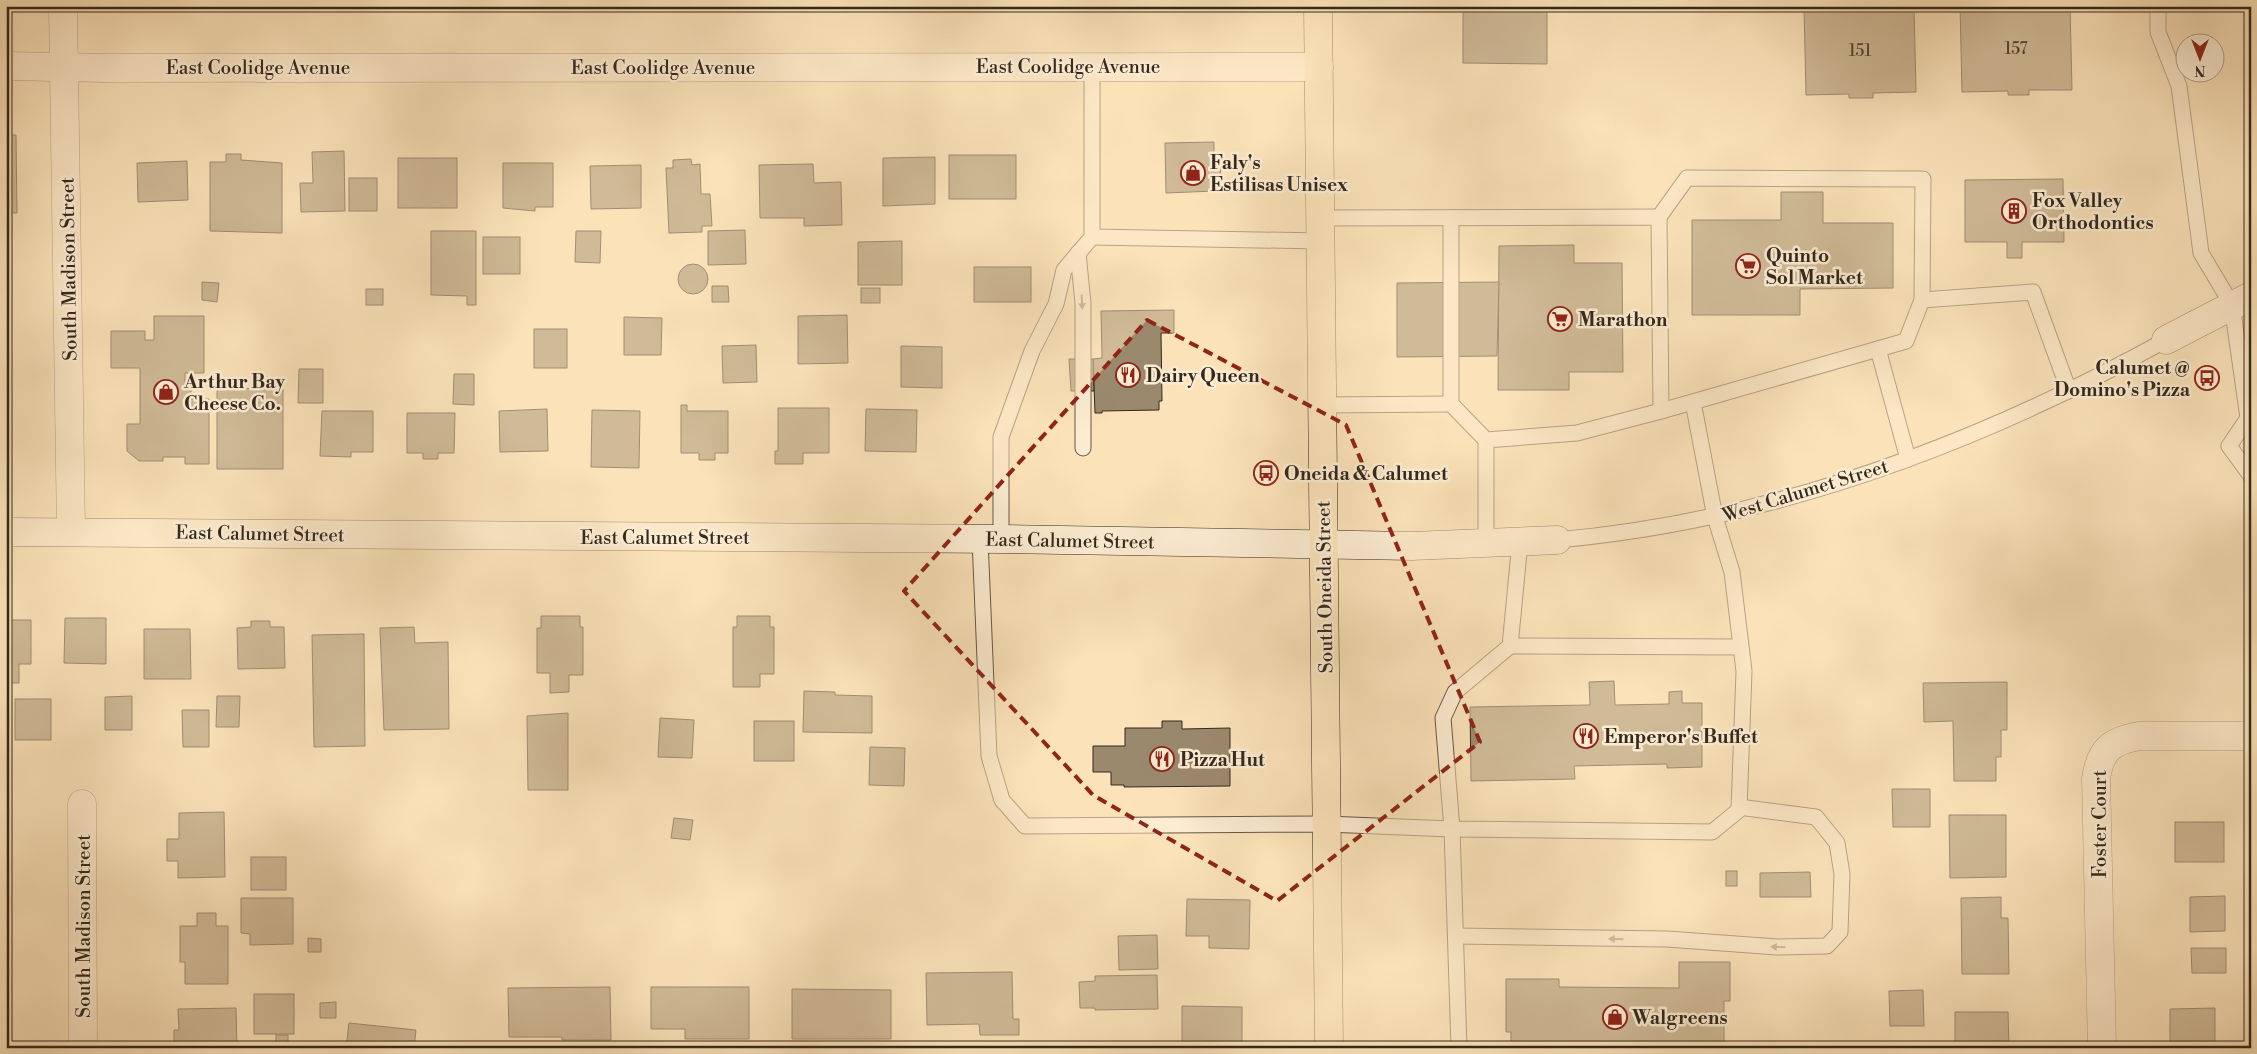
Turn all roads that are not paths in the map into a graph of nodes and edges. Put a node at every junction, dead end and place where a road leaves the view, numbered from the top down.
1 (63, 6) edge
2 (1318, 6) edge
3 (2158, 6) edge
4 (6, 66) edge
5 (1092, 66) junction
6 (64, 67) junction
7 (1319, 67) junction
8 (1659, 217) junction
9 (1451, 218) junction
10 (1320, 230) junction
11 (1092, 237) junction
12 (1078, 253) junction
13 (1922, 300) junction
14 (2242, 301) edge
15 (2166, 340) joint
16 (1878, 349) junction
17 (2069, 391) junction
18 (1693, 402) junction
19 (1452, 404) junction
20 (1322, 406) junction
21 (1661, 411) junction
22 (1486, 440) junction
23 (1083, 448) dead end
24 (1908, 459) junction
25 (2251, 476) edge
26 (1715, 517) junction
27 (71, 531) junction
28 (6, 532) edge
29 (991, 539) junction
30 (1557, 540) joint
31 (1520, 542) junction
32 (1324, 543) junction
33 (1486, 544) junction
34 (1510, 646) junction
35 (1741, 647) junction
36 (2251, 736) edge
37 (82, 804) dead end
38 (1738, 807) junction
39 (1326, 824) junction
40 (1452, 829) junction
41 (1456, 936) junction
42 (83, 1048) edge
43 (1329, 1048) edge
44 (1459, 1048) edge
45 (2102, 1048) edge

1 - 6 street, South Madison Street
2 - 7 main road, South Oneida Street
3 - 14 lane
4 - 6 street, East Coolidge Avenue
5 - 6 street, East Coolidge Avenue
5 - 7 street, East Coolidge Avenue
5 - 11 lane
6 - 27 street, South Madison Street
7 - 10 main road, South Oneida Street
8 - 9 lane
8 - 13 lane
8 - 21 lane
9 - 10 lane
9 - 19 lane
10 - 11 lane
10 - 20 main road, South Oneida Street
11 - 12 lane
12 -> 23 lane
12 - 29 lane
13 - 16 lane
13 - 17 lane
14 - 15 street, West Calumet Street
14 - 25 lane
15 - 17 lane, West Calumet Street
16 - 18 lane
16 - 24 lane
17 - 24 lane, West Calumet Street
18 - 21 lane
18 - 26 lane
19 - 20 lane
19 - 22 lane
20 - 32 main road, South Oneida Street
21 - 22 lane
22 - 33 lane
24 - 26 lane, West Calumet Street
26 - 30 lane, West Calumet Street
26 - 35 lane
27 - 28 street, East Calumet Street
27 - 29 street, East Calumet Street
29 - 32 street, East Calumet Street
29 - 39 lane
30 - 31 street, West Calumet Street
31 - 33 street, West Calumet Street
31 - 34 lane
32 - 33 street, West Calumet Street
32 - 39 main road, South Oneida Street
34 - 35 lane
34 - 40 lane
35 - 38 lane
36 - 45 street, Foster Court
37 - 42 street, South Madison Street
38 - 40 lane
38 -> 41 lane
39 - 40 lane
39 - 43 main road, South Oneida Street
40 - 41 lane
41 - 44 lane

